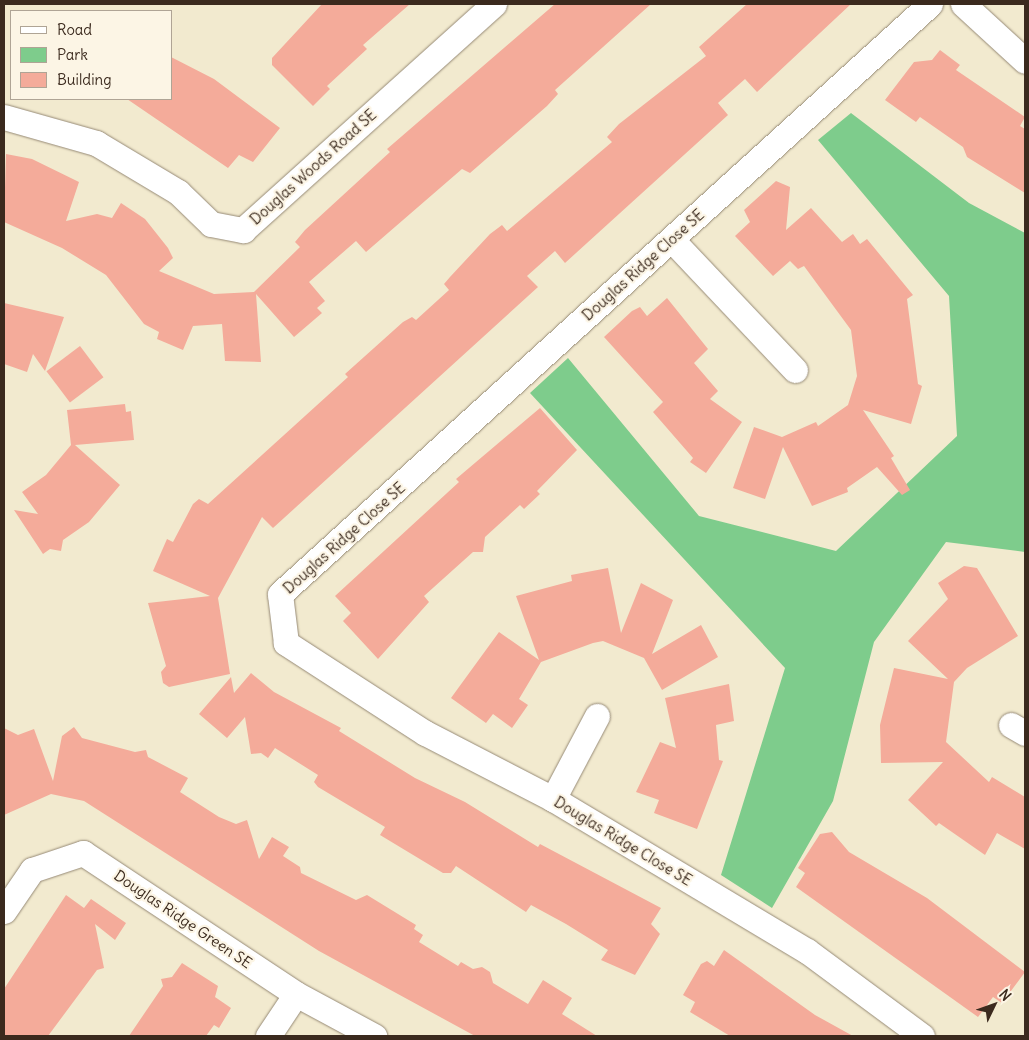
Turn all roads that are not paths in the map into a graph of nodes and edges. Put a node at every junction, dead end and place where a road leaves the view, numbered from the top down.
1 (494, 4) edge
2 (930, 4) edge
3 (963, 4) edge
4 (1025, 61) edge
5 (4, 117) edge
6 (672, 240) junction
7 (795, 370) dead end
8 (597, 716) dead end
9 (553, 799) junction
10 (4, 911) edge
11 (296, 994) junction
12 (268, 1036) edge
13 (374, 1036) edge
14 (922, 1036) edge

1 - 5 street, Douglas Woods Road SE
2 - 6 street, Douglas Ridge Close SE
3 - 4 street
6 - 7 street
6 - 9 street, Douglas Ridge Close SE
8 - 9 street
9 - 14 street, Douglas Ridge Close SE
10 - 11 street, Douglas Ridge Green SE
11 - 12 street
11 - 13 street, Douglas Ridge Green SE

